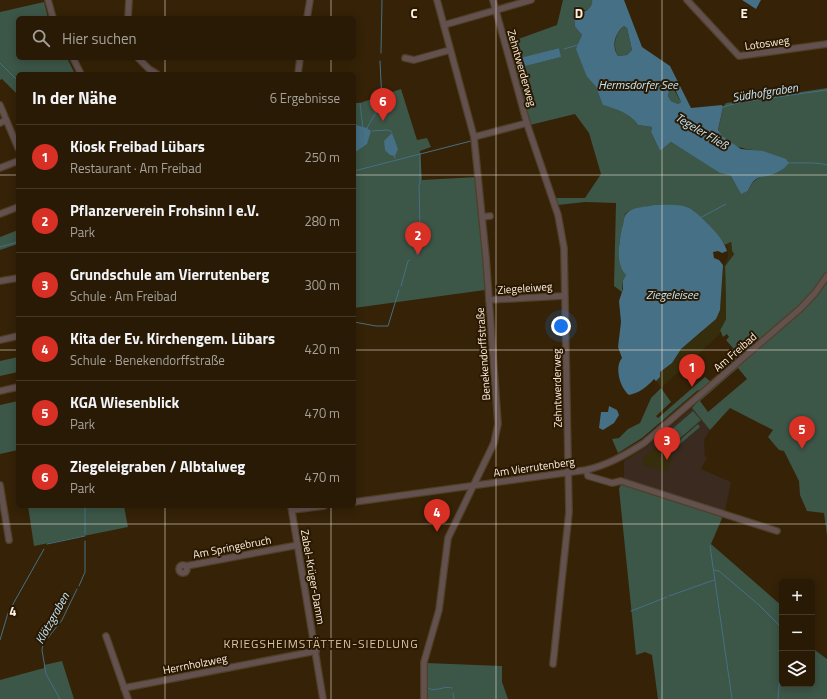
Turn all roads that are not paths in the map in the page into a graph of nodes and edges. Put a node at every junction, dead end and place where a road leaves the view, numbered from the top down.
1 (48, 0) edge
2 (129, 0) edge
3 (310, 0) edge
4 (437, 0) edge
5 (493, 0) edge
6 (531, 0) edge
7 (687, 0) edge
8 (496, 10) junction
9 (52, 16) edge
10 (128, 16) edge
11 (307, 16) edge
12 (444, 25) junction
13 (827, 44) edge
14 (450, 50) junction
15 (405, 58) dead end
16 (74, 60) edge
17 (140, 60) edge
18 (300, 60) edge
19 (80, 72) edge
20 (154, 72) edge
21 (298, 72) edge
22 (0, 105) edge
23 (6, 120) junction
24 (0, 123) edge
25 (527, 123) junction
26 (474, 137) junction
27 (16, 143) edge
28 (16, 162) edge
29 (0, 168) edge
30 (16, 208) edge
31 (0, 214) edge
32 (490, 216) dead end
33 (482, 217) junction
34 (827, 276) edge
35 (16, 278) edge
36 (0, 281) edge
37 (562, 296) dead end
38 (489, 300) junction
39 (16, 336) edge
40 (0, 340) edge
41 (16, 387) edge
42 (0, 391) edge
43 (586, 470) junction
44 (569, 472) junction
45 (0, 485) edge
46 (472, 486) junction
47 (356, 502) edge
48 (2, 504) edge
49 (292, 508) edge
50 (777, 531) dead end
51 (9, 540) dead end
52 (297, 543) junction
53 (186, 566) dead end
54 (106, 636) dead end
55 (316, 651) junction
56 (552, 664) dead end
57 (124, 688) junction
58 (128, 699) edge
59 (323, 699) edge
60 (424, 699) edge

1 - 9 street
2 - 10 street
3 - 11 street
4 - 12 street, Benekendorffstraße
5 - 8 street, Zehntwerderweg
6 - 8 street
7 - 13 street, Lotosweg
8 - 12 street
8 - 25 street, Zehntwerderweg
12 - 14 street, Benekendorffstraße
14 - 15 street
14 - 26 street, Benekendorffstraße
16 - 19 street
17 - 20 street
18 - 21 street
22 - 23 street
23 - 24 street
23 - 27 street
25 - 26 street
25 - 44 street, Zehntwerderweg
26 - 33 street, Benekendorffstraße
28 - 29 street
30 - 31 street
32 - 33 street
33 - 38 street, Benekendorffstraße
34 - 43 street, Am Freibad
35 - 36 street
37 - 38 street, Ziegeleiweg
38 - 46 street, Benekendorffstraße
39 - 40 street
41 - 42 street
43 - 44 street, Am Vierrutenberg
43 - 50 street, Am Vierrutenberg
44 - 46 street, Am Vierrutenberg
44 - 56 street, Zehntwerderweg
45 - 48 street
46 - 47 street, Am Vierrutenberg
46 - 60 street, Benekendorffstraße
48 - 51 street
49 - 52 street, Zabel-Krüger-Damm
52 - 53 street, Am Springebruch
52 - 55 street, Zabel-Krüger-Damm
54 - 57 street
55 - 57 street, Herrnholzweg
55 - 59 street, Zabel-Krüger-Damm
57 - 58 street

